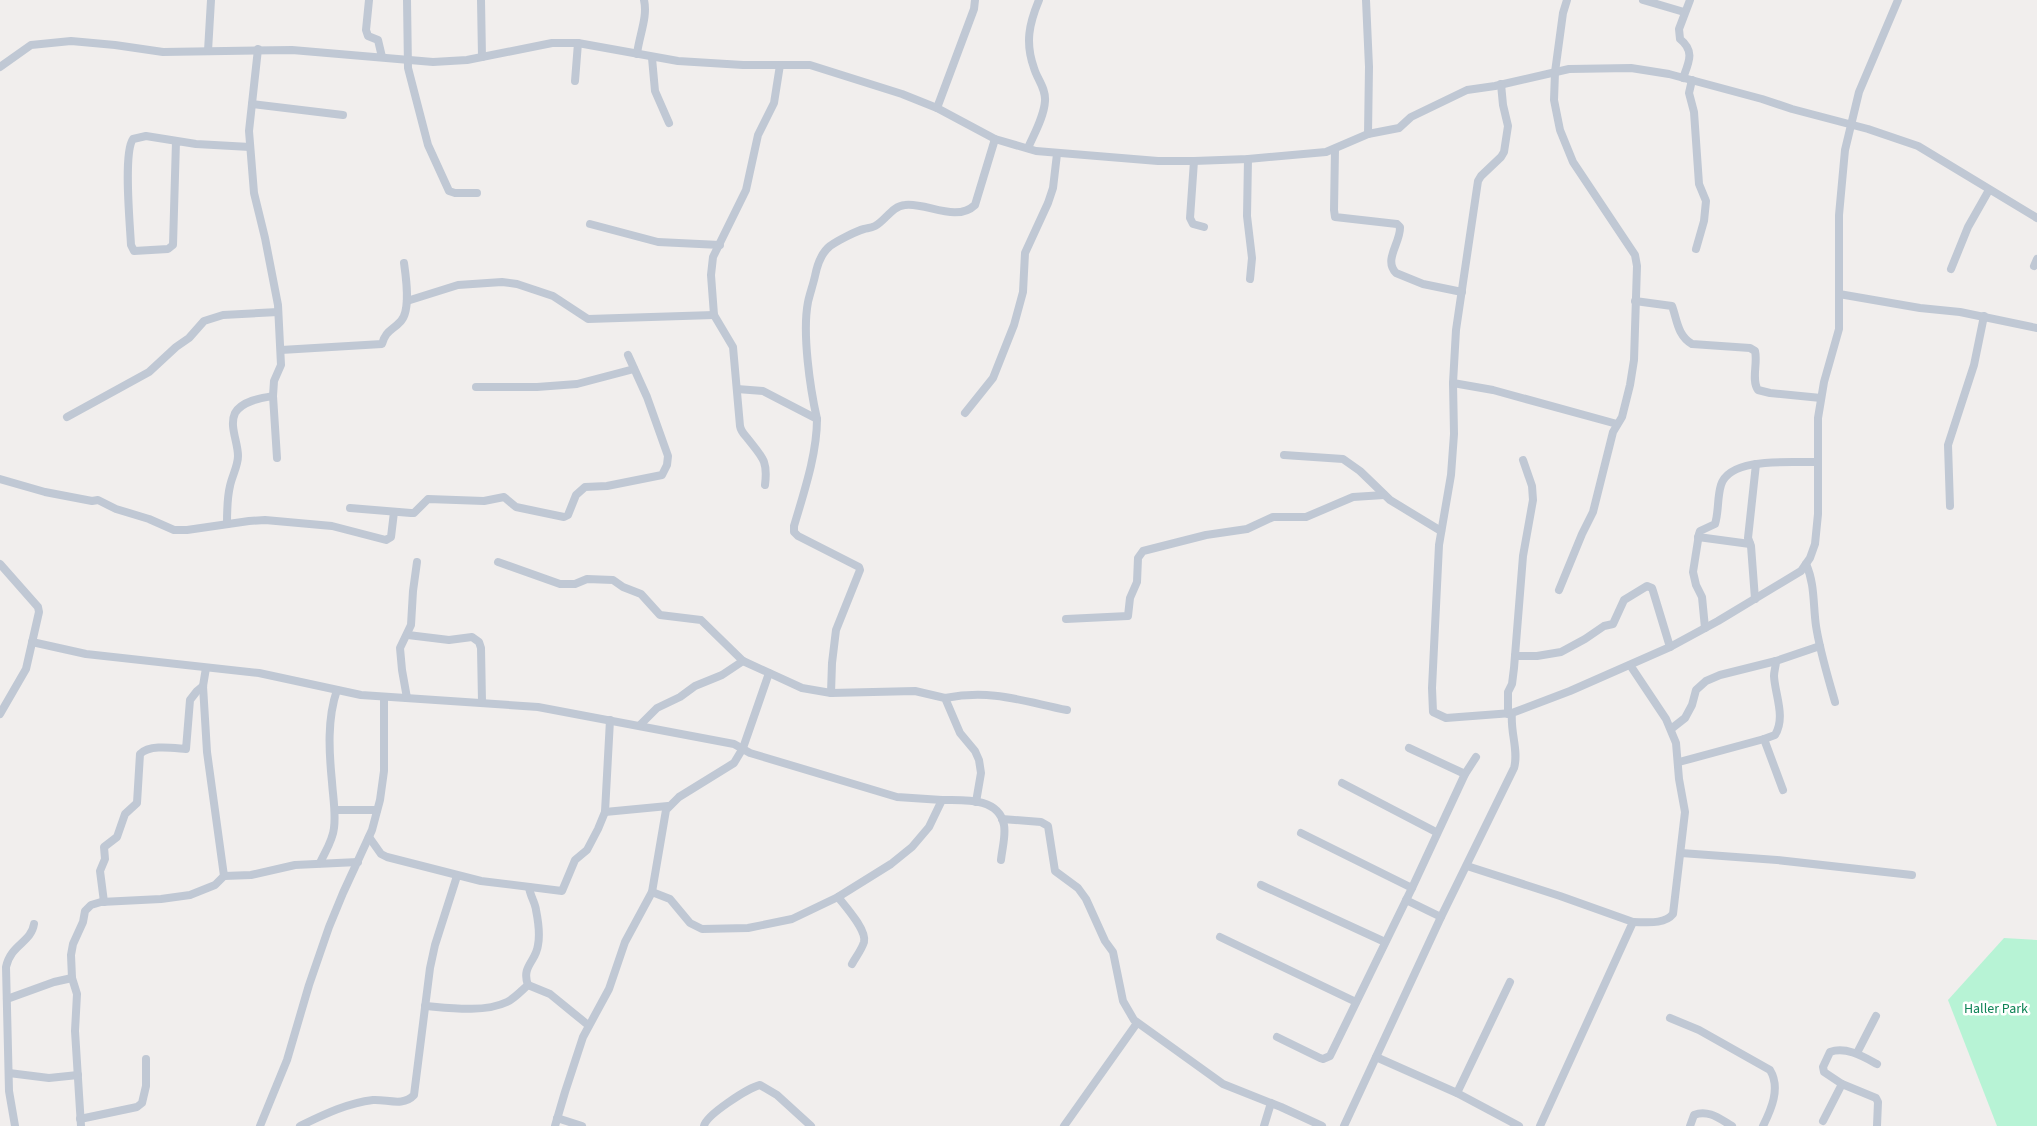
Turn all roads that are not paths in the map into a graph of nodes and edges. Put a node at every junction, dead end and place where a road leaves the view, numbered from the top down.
1 (211, 0) edge
2 (369, 0) edge
3 (407, 0) edge
4 (481, 0) edge
5 (644, 0) edge
6 (975, 0) edge
7 (1038, 0) edge
8 (1366, 0) edge
9 (1567, 0) edge
10 (1643, 0) edge
11 (1690, 0) edge
12 (1898, 0) edge
13 (1684, 12) junction
14 (578, 43) junction
15 (258, 49) junction
16 (208, 52) junction
17 (637, 54) junction
18 (382, 57) junction
19 (482, 57) junction
20 (652, 58) junction
21 (407, 59) junction
22 (780, 65) junction
23 (0, 68) edge
24 (1555, 72) junction
25 (1683, 78) junction
26 (1692, 80) junction
27 (575, 81) dead end
28 (1501, 84) junction
29 (252, 104) junction
30 (937, 108) junction
31 (343, 115) dead end
32 (669, 123) dead end
33 (1850, 124) junction
34 (1368, 134) junction
35 (994, 139) junction
36 (176, 141) junction
37 (250, 147) junction
38 (1028, 148) junction
39 (1335, 149) junction
40 (1056, 154) junction
41 (1248, 159) junction
42 (1194, 161) junction
43 (1989, 190) junction
44 (477, 193) dead end
45 (2037, 218) edge
46 (590, 224) dead end
47 (1204, 227) dead end
48 (720, 245) junction
49 (1696, 250) dead end
50 (404, 262) dead end
51 (1951, 269) dead end
52 (1250, 279) dead end
53 (1462, 292) junction
54 (1839, 294) junction
55 (406, 301) junction
56 (1635, 301) junction
57 (278, 312) junction
58 (714, 315) junction
59 (1984, 316) junction
60 (2037, 328) edge
61 (281, 350) junction
62 (628, 354) dead end
63 (634, 369) junction
64 (1453, 383) junction
65 (476, 387) dead end
66 (737, 389) junction
67 (273, 396) junction
68 (1821, 398) junction
69 (965, 413) dead end
70 (67, 417) dead end
71 (817, 419) junction
72 (1617, 424) junction
73 (1284, 455) dead end
74 (277, 458) dead end
75 (1523, 460) dead end
76 (1818, 462) junction
77 (1756, 464) junction
78 (0, 479) edge
79 (765, 486) dead end
80 (1384, 495) junction
81 (1950, 506) dead end
82 (350, 508) dead end
83 (394, 512) junction
84 (228, 524) junction
85 (1440, 531) junction
86 (1698, 537) junction
87 (1750, 544) junction
88 (417, 562) dead end
89 (498, 562) dead end
90 (0, 564) edge
91 (1806, 564) junction
92 (1559, 590) dead end
93 (1755, 599) junction
94 (1066, 619) dead end
95 (1705, 628) junction
96 (408, 635) junction
97 (32, 642) junction
98 (1820, 646) junction
99 (1670, 647) junction
100 (1515, 656) junction
101 (743, 661) junction
102 (1776, 661) junction
103 (1630, 665) junction
104 (206, 668) junction
105 (769, 673) junction
106 (203, 686) junction
107 (337, 690) junction
108 (831, 693) junction
109 (384, 697) junction
110 (407, 698) junction
111 (945, 698) junction
112 (482, 702) junction
113 (1835, 702) dead end
114 (1067, 710) dead end
115 (0, 714) edge
116 (1510, 714) junction
117 (610, 720) junction
118 (640, 725) junction
119 (1671, 729) junction
120 (1764, 738) junction
121 (743, 748) junction
122 (1409, 748) dead end
123 (1476, 757) dead end
124 (1679, 762) junction
125 (1465, 774) junction
126 (1342, 783) dead end
127 (1784, 790) dead end
128 (942, 800) junction
129 (976, 802) junction
130 (668, 806) junction
131 (335, 810) junction
132 (377, 810) junction
133 (605, 812) junction
134 (1002, 819) junction
135 (1436, 832) junction
136 (1301, 833) dead end
137 (369, 837) junction
138 (1681, 853) junction
139 (1001, 860) dead end
140 (358, 862) junction
141 (320, 863) junction
142 (1467, 866) junction
143 (1912, 875) dead end
144 (224, 876) junction
145 (457, 876) junction
146 (1261, 885) dead end
147 (529, 888) junction
148 (1412, 888) junction
149 (652, 892) junction
150 (838, 897) junction
151 (1406, 900) junction
152 (104, 902) junction
153 (1441, 917) junction
154 (1633, 922) junction
155 (34, 924) dead end
156 (1220, 937) dead end
157 (1385, 942) junction
158 (852, 964) dead end
159 (72, 978) junction
160 (1510, 982) dead end
161 (528, 985) junction
162 (7, 999) junction
163 (1356, 1002) junction
164 (425, 1006) junction
165 (1876, 1016) dead end
166 (1670, 1018) dead end
167 (1137, 1023) junction
168 (588, 1025) junction
169 (0, 1035) edge
170 (9, 1035) junction
171 (1277, 1036) dead end
172 (1858, 1053) junction
173 (1376, 1057) junction
174 (146, 1059) dead end
175 (1877, 1064) dead end
176 (9, 1073) junction
177 (78, 1076) junction
178 (1842, 1084) junction
179 (1457, 1093) junction
180 (1271, 1103) junction
181 (1824, 1121) dead end
182 (556, 1122) edge
183 (80, 1123) edge
184 (15, 1126) edge
185 (260, 1126) edge
186 (300, 1126) edge
187 (582, 1126) edge
188 (704, 1126) edge
189 (811, 1126) edge
190 (1064, 1126) edge
191 (1264, 1126) edge
192 (1322, 1126) edge
193 (1344, 1126) edge
194 (1519, 1126) edge
195 (1540, 1126) edge
196 (1690, 1126) edge
197 (1732, 1126) edge
198 (1763, 1126) edge
199 (1877, 1126) edge

1 - 16 street
2 - 18 street
3 - 21 street
4 - 19 street
5 - 17 street
6 - 30 street
7 - 38 street
8 - 34 street
9 - 24 street
10 - 13 street
11 - 13 street
12 - 33 street
13 - 25 street
14 - 17 street
14 - 19 street
14 - 27 street
15 - 16 street
15 - 18 street
15 - 29 street
16 - 23 street
17 - 20 street
18 - 21 street
19 - 21 street
20 - 22 street
20 - 32 street
21 - 44 street
22 - 30 street
22 - 48 street
24 - 25 street
24 - 28 street
24 - 56 street
25 - 26 street
26 - 33 street
26 - 49 street
28 - 34 street
28 - 53 street
29 - 31 street
29 - 37 street
30 - 35 street
33 - 43 street
33 - 54 street
34 - 39 street
35 - 38 street
35 - 71 street
36 - 36 street
36 - 37 street
37 - 57 street
38 - 40 street
39 - 41 street
39 - 53 street
40 - 42 street
40 - 69 street
41 - 42 street
41 - 52 street
42 - 47 street
43 - 45 street
43 - 51 street
46 - 48 street
48 - 58 street
50 - 55 street
53 - 64 street
54 - 59 street
54 - 68 street
55 - 58 street
55 - 61 street
56 - 68 street
56 - 72 street
57 - 61 street
57 - 70 street
58 - 66 street
59 - 60 street
59 - 81 street
61 - 67 street
62 - 63 street
63 - 65 street
63 - 83 street
64 - 72 street
64 - 85 street
66 - 71 street
66 - 79 street
67 - 74 street
67 - 84 street
68 - 76 street
71 - 108 street
72 - 92 street
73 - 80 street
75 - 100 street
76 - 77 street
76 - 91 street
77 - 86 street
77 - 87 street
78 - 84 street
80 - 85 street
80 - 94 street
82 - 83 street
83 - 84 street
85 - 116 street
86 - 87 street
86 - 95 street
87 - 93 street
88 - 96 street
89 - 101 street
90 - 97 street
91 - 93 street
91 - 98 street
93 - 95 street
95 - 99 street
96 - 110 street
96 - 112 street
97 - 104 street
97 - 115 street
98 - 102 street
98 - 113 street
99 - 100 street
99 - 103 street
100 - 116 street
101 - 105 street
101 - 118 street
102 - 119 street
102 - 120 street
103 - 116 street
103 - 119 street
104 - 106 street
104 - 107 street
105 - 108 street
105 - 121 street
106 - 144 street
106 - 152 street
107 - 109 street
107 - 131 street
108 - 111 street
109 - 110 street
109 - 132 street
110 - 112 street
111 - 114 street
111 - 129 street
112 - 117 street
116 - 142 street
117 - 118 street
117 - 133 street
118 - 121 street
119 - 124 street
120 - 124 street
120 - 127 street
121 - 128 street
121 - 130 street
122 - 125 street
123 - 125 street
124 - 138 street
125 - 135 street
126 - 135 street
128 - 129 street
128 - 150 street
129 - 134 street
130 - 133 street
130 - 149 street
131 - 132 street
131 - 141 street
132 - 137 street
133 - 147 street
134 - 139 street
134 - 167 street
135 - 148 street
136 - 148 street
137 - 140 street
137 - 145 street
138 - 143 street
138 - 154 street
140 - 141 street
140 - 185 street
141 - 144 street
142 - 153 street
142 - 154 street
144 - 152 street
145 - 147 street
145 - 164 street
146 - 157 street
147 - 161 street
148 - 151 street
149 - 150 street
149 - 168 street
150 - 158 street
151 - 153 street
151 - 157 street
152 - 159 street
153 - 173 street
154 - 195 street
155 - 162 street
156 - 163 street
157 - 163 street
159 - 162 street
159 - 177 street
160 - 179 street
161 - 164 street
161 - 168 street
162 - 170 street
163 - 171 street
164 - 186 street
165 - 172 street
166 - 198 street
167 - 180 street
167 - 190 street
168 - 182 street
169 - 170 street
170 - 176 street
172 - 175 street
172 - 178 street
173 - 179 street
173 - 193 street
174 - 183 street
176 - 177 street
176 - 184 street
177 - 183 street
178 - 181 street
178 - 199 street
179 - 194 street
180 - 191 street
180 - 192 street
182 - 187 street
188 - 189 street
196 - 197 street

